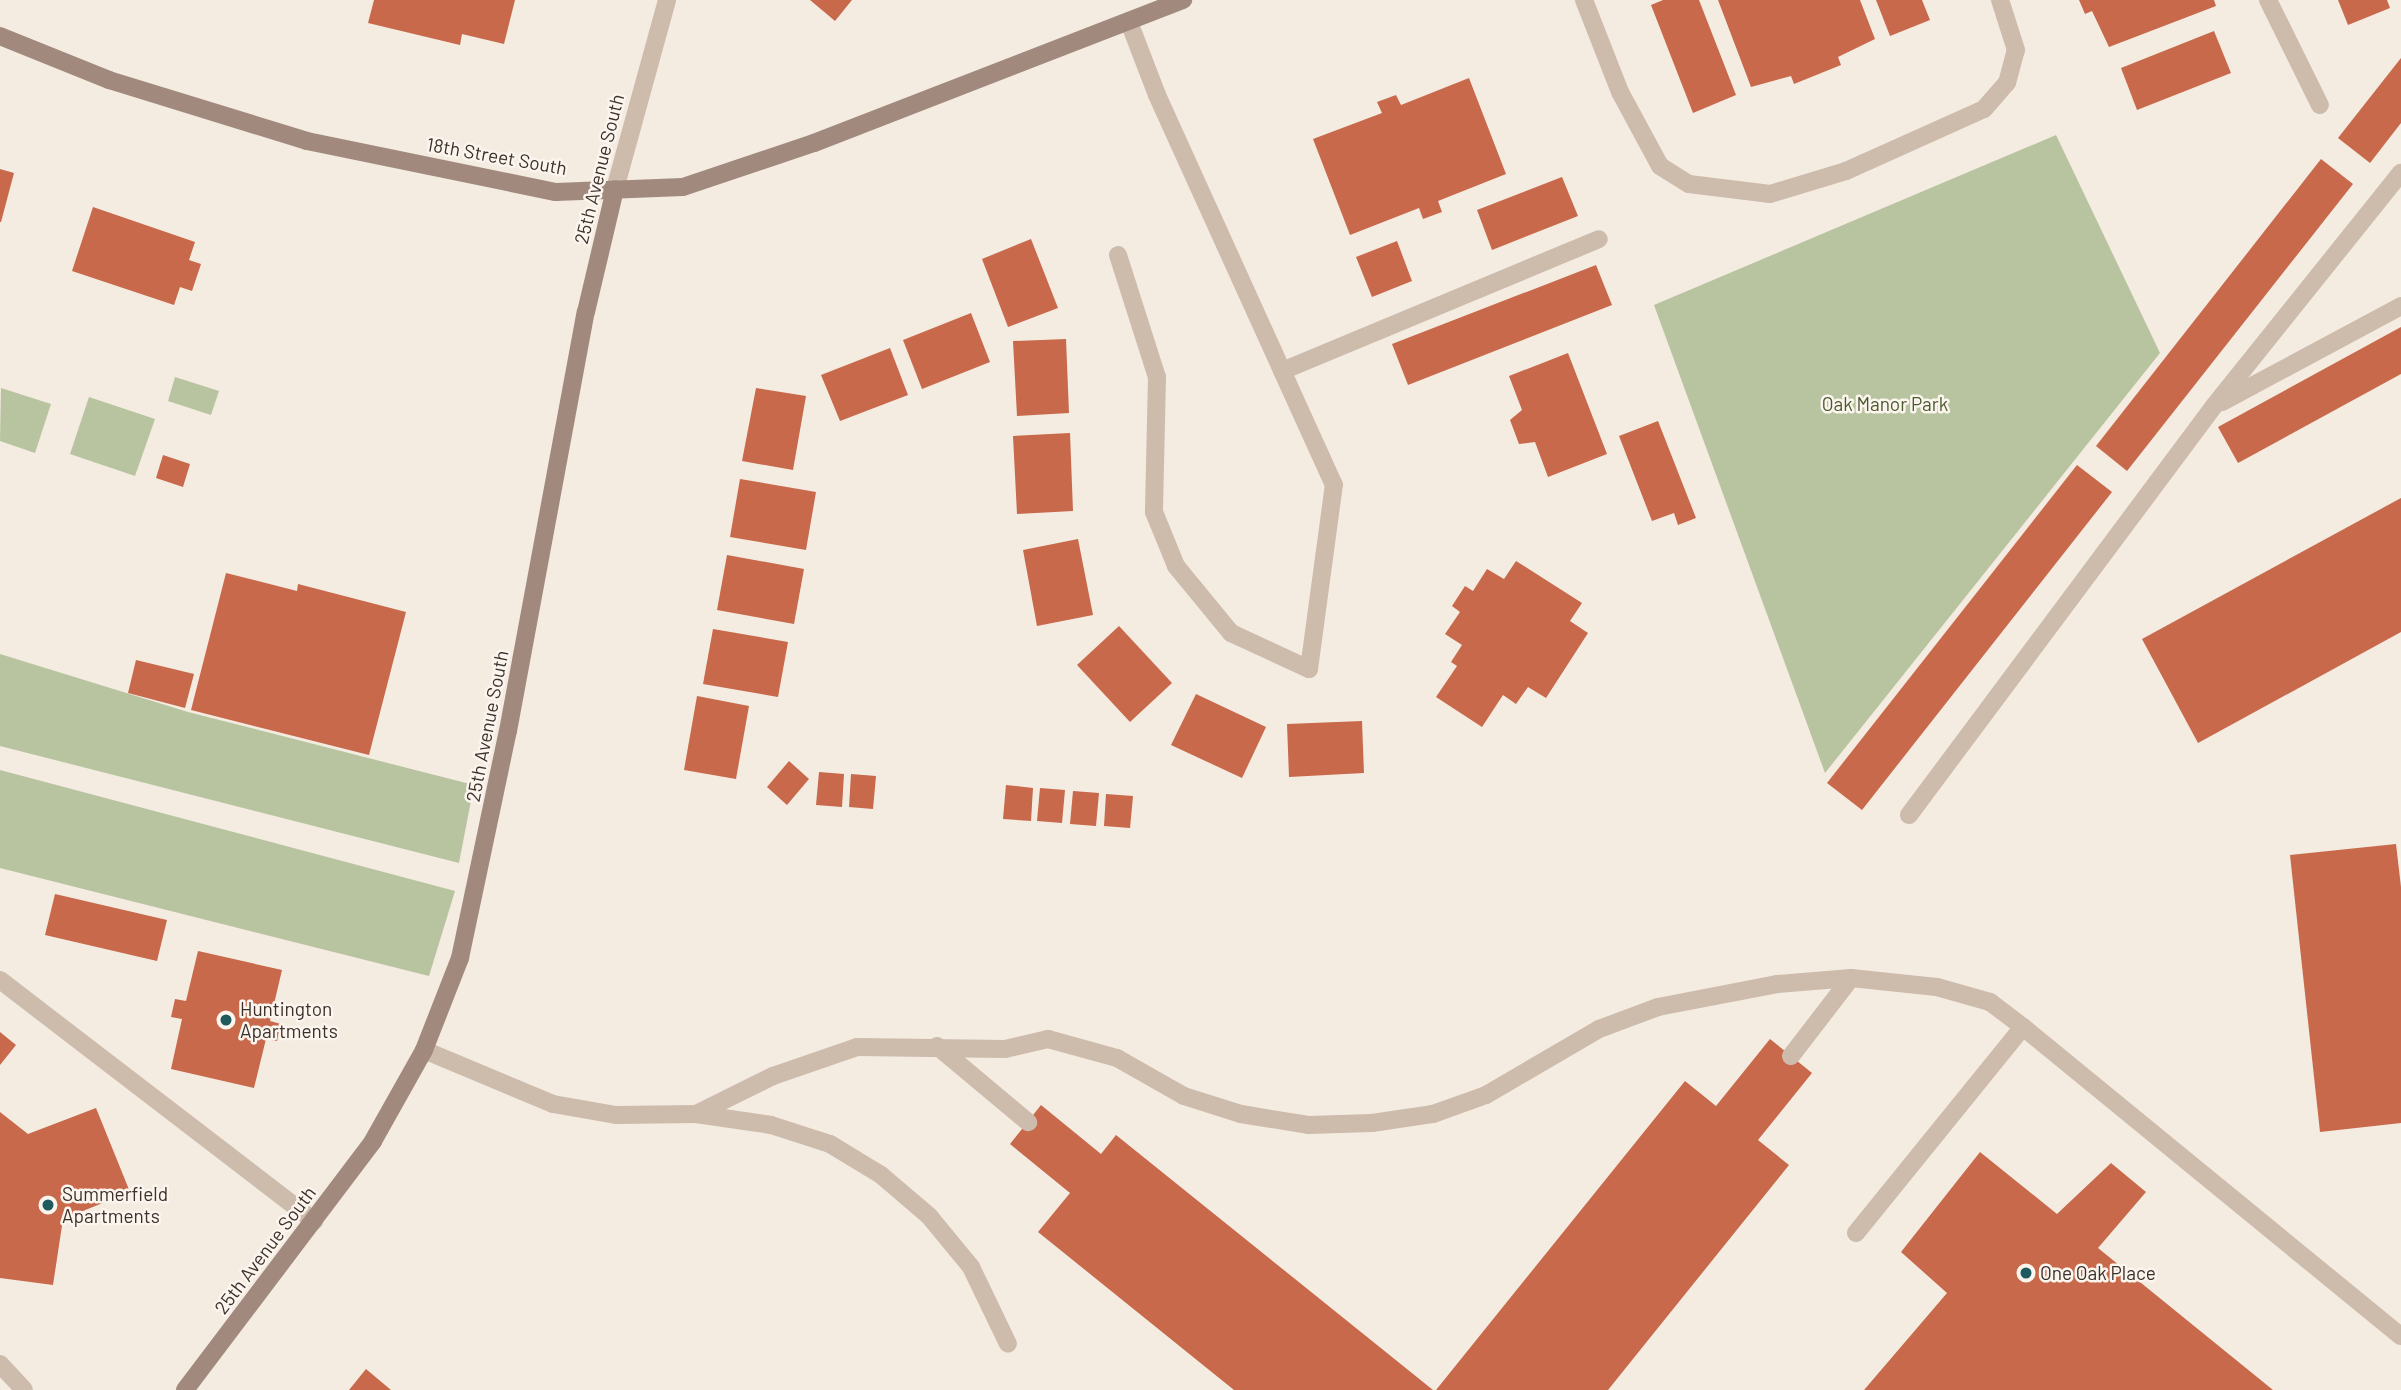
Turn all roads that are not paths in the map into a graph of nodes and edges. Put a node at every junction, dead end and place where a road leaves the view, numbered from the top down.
1 (667, 0) edge
2 (1183, 0) edge
3 (1584, 0) edge
4 (2000, 0) edge
5 (2268, 0) edge
6 (1129, 22) junction
7 (0, 36) edge
8 (2320, 105) dead end
9 (2401, 173) edge
10 (615, 189) junction
11 (1599, 239) dead end
12 (1118, 256) dead end
13 (2401, 306) edge
14 (1282, 371) junction
15 (2214, 406) junction
16 (1909, 815) dead end
17 (1851, 978) junction
18 (0, 980) edge
19 (2023, 1027) junction
20 (937, 1046) junction
21 (424, 1050) junction
22 (1791, 1056) dead end
23 (696, 1114) junction
24 (1028, 1122) dead end
25 (314, 1221) junction
26 (1856, 1233) dead end
27 (2401, 1336) edge
28 (1008, 1344) dead end
29 (0, 1364) edge
30 (24, 1390) edge
31 (185, 1390) edge

1 - 10 street, 25th Avenue South
2 - 6 street, 18th Street South
3 - 4 street
5 - 8 street
6 - 10 street, 18th Street South
6 - 14 street
7 - 10 street, 18th Street South
9 - 15 street
10 - 21 street, 25th Avenue South
11 - 14 street
12 - 14 street
13 - 15 street
15 - 16 street
17 - 19 street
17 - 20 street
17 - 22 street
18 - 25 street
19 - 26 street
19 - 27 street
20 - 23 street
20 - 24 street
21 - 23 street
21 - 25 street, 25th Avenue South
23 - 28 street
25 - 31 street, 25th Avenue South
29 - 30 street

